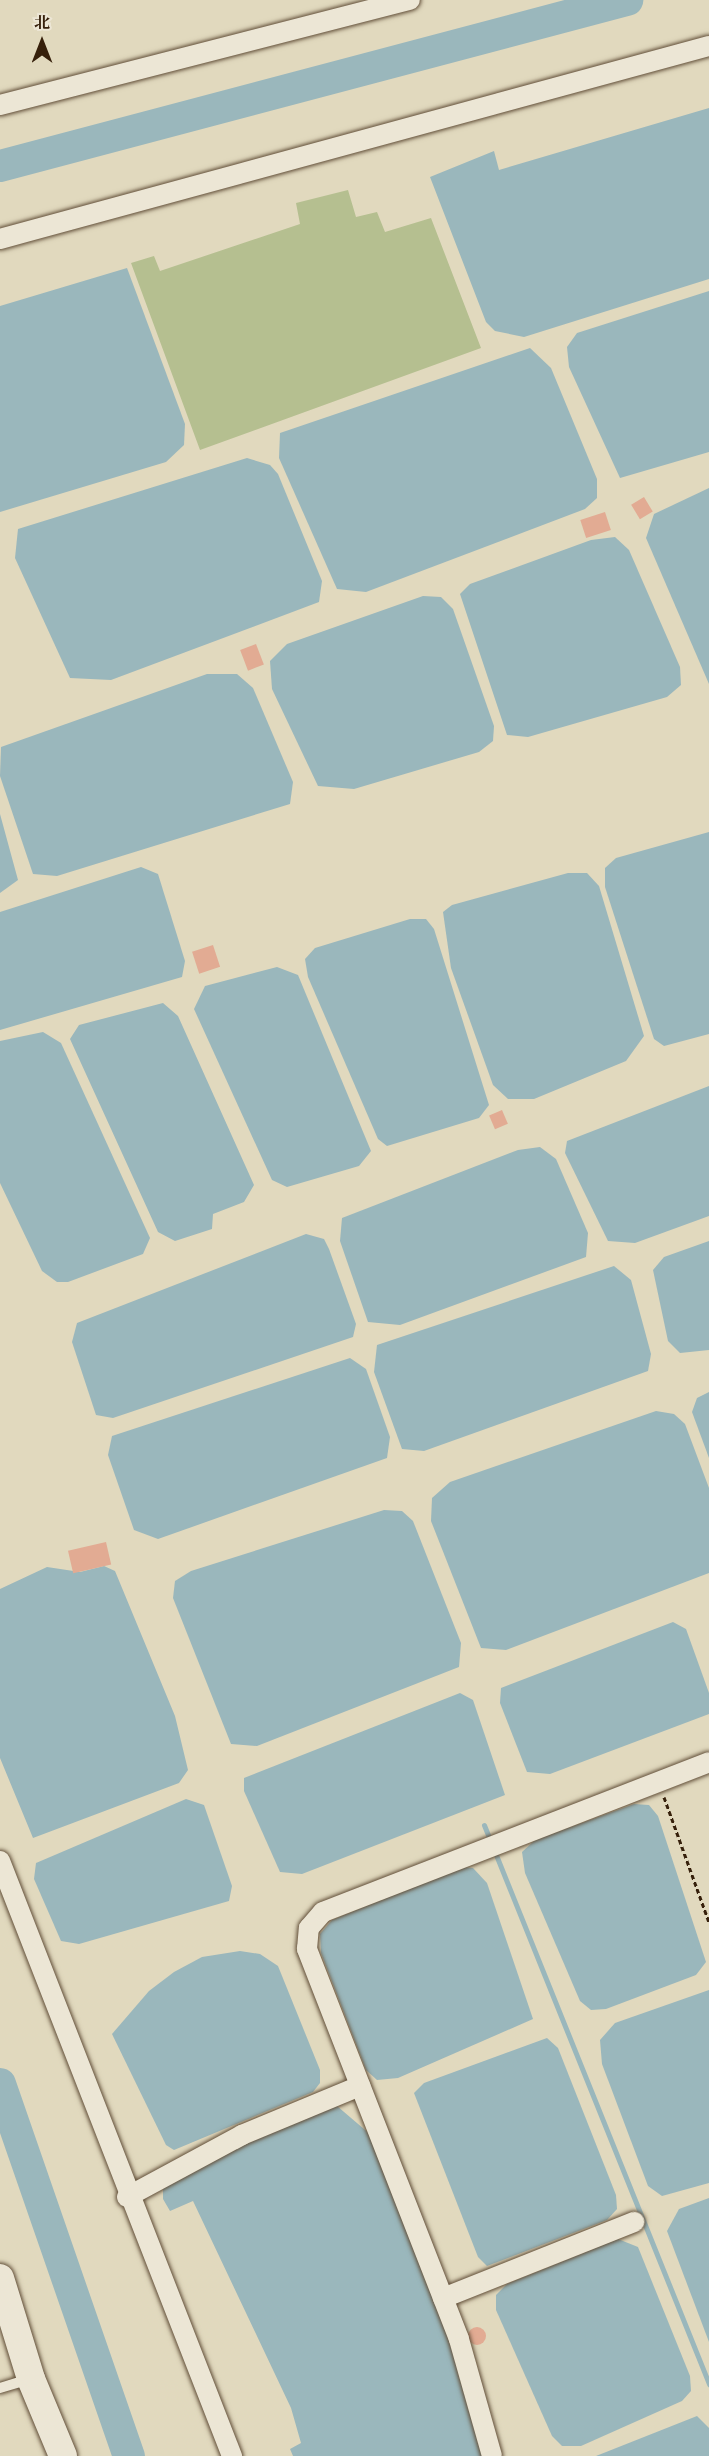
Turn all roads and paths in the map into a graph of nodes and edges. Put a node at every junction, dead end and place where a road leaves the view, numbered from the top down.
1 (410, 0) edge
2 (709, 46) edge
3 (0, 105) edge
4 (0, 239) edge
5 (709, 1761) edge
6 (660, 1781) junction
7 (0, 1861) edge
8 (709, 1922) edge
9 (360, 2086) junction
10 (127, 2197) dead end
11 (634, 2222) dead end
12 (0, 2278) edge
13 (443, 2298) junction
14 (20, 2382) dead end
15 (0, 2388) edge
16 (63, 2456) edge
17 (232, 2456) edge
18 (492, 2456) edge

1 - 3 street
2 - 4 street
5 - 6 street
6 - 8 path
6 - 9 street
7 - 17 street
9 - 10 street
9 - 13 street
11 - 13 street
12 - 16 street
13 - 18 street
14 - 15 lane

